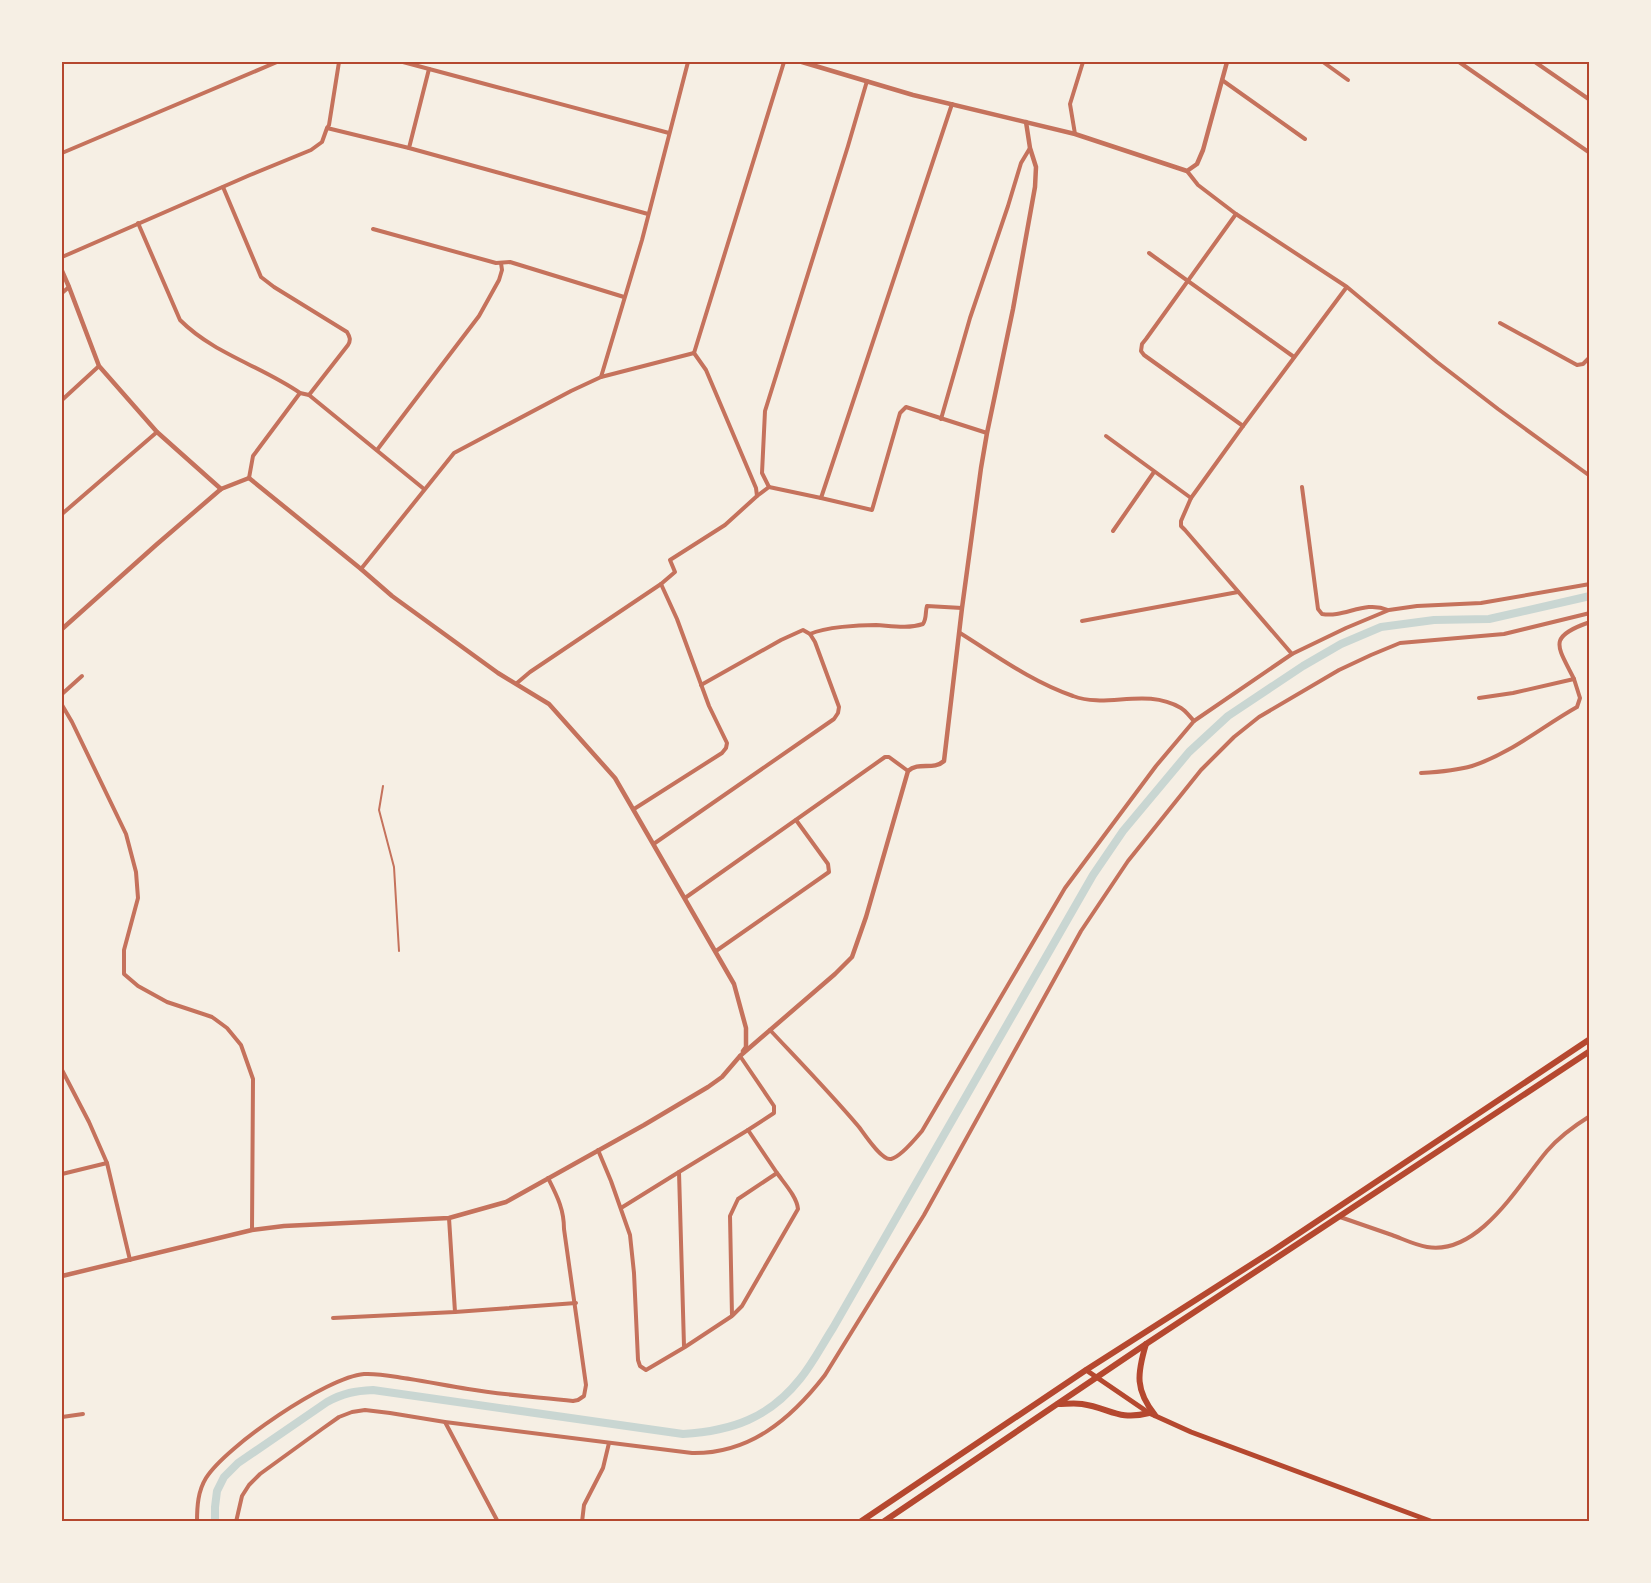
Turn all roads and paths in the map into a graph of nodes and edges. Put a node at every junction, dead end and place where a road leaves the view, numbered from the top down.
1 (277, 62) edge
2 (339, 62) edge
3 (403, 62) edge
4 (688, 62) edge
5 (784, 62) edge
6 (802, 62) edge
7 (1083, 62) edge
8 (1227, 62) edge
9 (1323, 62) edge
10 (1459, 62) edge
11 (1535, 62) edge
12 (429, 69) junction
13 (1221, 80) junction
14 (1348, 80) dead end
15 (867, 81) junction
16 (1590, 100) edge
17 (952, 104) junction
18 (1026, 122) junction
19 (327, 128) junction
20 (669, 133) junction
21 (1075, 134) junction
22 (1305, 139) dead end
23 (409, 148) junction
24 (1030, 148) junction
25 (62, 153) edge
26 (1590, 153) edge
27 (1187, 171) junction
28 (223, 187) junction
29 (648, 214) junction
30 (1236, 214) junction
31 (138, 223) junction
32 (374, 228) dead end
33 (1149, 253) dead end
34 (62, 257) edge
35 (501, 263) junction
36 (62, 271) edge
37 (1188, 282) junction
38 (69, 287) junction
39 (1347, 287) junction
40 (62, 292) edge
41 (624, 297) junction
42 (1500, 323) dead end
43 (694, 354) junction
44 (1294, 357) junction
45 (1589, 360) edge
46 (99, 366) junction
47 (601, 377) junction
48 (300, 393) junction
49 (309, 395) junction
50 (62, 400) edge
51 (941, 419) junction
52 (1243, 426) junction
53 (157, 432) junction
54 (987, 433) junction
55 (1106, 436) dead end
56 (377, 450) junction
57 (1154, 472) junction
58 (1590, 476) edge
59 (249, 478) junction
60 (1302, 486) dead end
61 (769, 487) junction
62 (221, 489) junction
63 (424, 489) junction
64 (757, 496) junction
65 (821, 498) junction
66 (1191, 498) junction
67 (62, 514) edge
68 (1113, 531) dead end
69 (361, 568) junction
70 (661, 584) junction
71 (1590, 584) edge
72 (1239, 592) junction
73 (962, 608) junction
74 (1389, 610) junction
75 (1590, 613) edge
76 (1082, 621) dead end
77 (1590, 622) edge
78 (62, 629) edge
79 (960, 633) junction
80 (810, 634) junction
81 (1292, 654) junction
82 (82, 676) dead end
83 (1574, 679) junction
84 (517, 683) junction
85 (701, 685) junction
86 (62, 694) edge
87 (1479, 698) dead end
88 (62, 705) edge
89 (1194, 721) junction
90 (908, 771) junction
91 (1421, 773) dead end
92 (383, 786) dead end
93 (634, 809) junction
94 (796, 820) junction
95 (655, 843) junction
96 (62, 888) edge
97 (62, 894) edge
98 (685, 898) junction
99 (399, 951) dead end
100 (716, 951) junction
101 (771, 1030) junction
102 (1590, 1039) edge
103 (1590, 1051) edge
104 (740, 1056) junction
105 (62, 1070) edge
106 (1590, 1116) edge
107 (748, 1130) junction
108 (598, 1150) junction
109 (107, 1163) junction
110 (680, 1172) junction
111 (777, 1173) junction
112 (62, 1174) edge
113 (548, 1178) junction
114 (621, 1208) junction
115 (1339, 1217) junction
116 (449, 1218) junction
117 (252, 1230) junction
118 (130, 1260) junction
119 (62, 1276) edge
120 (576, 1303) junction
121 (455, 1312) junction
122 (732, 1316) junction
123 (333, 1318) dead end
124 (1146, 1344) junction
125 (684, 1347) junction
126 (1086, 1370) junction
127 (1098, 1376) junction
128 (1057, 1404) junction
129 (83, 1414) dead end
130 (1152, 1414) junction
131 (62, 1417) edge
132 (445, 1422) junction
133 (609, 1443) junction
134 (197, 1521) edge
135 (236, 1521) edge
136 (498, 1521) edge
137 (582, 1521) edge
138 (860, 1521) edge
139 (883, 1521) edge
140 (1432, 1521) edge

1 - 25 street
2 - 19 street
3 - 12 street
4 - 20 street
5 - 43 street
6 - 15 street
7 - 21 street
8 - 13 street
9 - 14 street
10 - 26 street
11 - 16 street
12 - 20 street
12 - 23 street
13 - 22 street
13 - 27 street
15 - 17 street
15 - 61 street
17 - 18 street
17 - 65 street
18 - 21 street
18 - 24 street
19 - 23 street
19 - 28 street
20 - 29 street
21 - 27 street
23 - 29 street
24 - 51 street
24 - 54 street
27 - 30 street
28 - 31 street
28 - 49 street
29 - 41 street
30 - 37 street
30 - 39 street
31 - 34 street
31 - 48 street
32 - 35 street
33 - 37 street
35 - 41 street
35 - 56 street
36 - 38 street
37 - 44 street
37 - 52 street
38 - 40 street
38 - 46 street
39 - 44 street
39 - 58 street
41 - 47 street
42 - 45 street
43 - 47 street
43 - 64 street
44 - 52 street
46 - 50 street
46 - 53 street
47 - 63 street
48 - 49 street
48 - 59 street
49 - 56 street
51 - 54 street
51 - 65 street
52 - 66 street
53 - 62 street
53 - 67 street
54 - 73 street
55 - 57 street
56 - 63 street
57 - 66 street
57 - 68 street
59 - 62 street
59 - 69 street
60 - 74 street
61 - 64 street
61 - 65 street
62 - 78 street
63 - 69 street
64 - 70 street
66 - 72 street
69 - 84 street
70 - 84 street
70 - 85 street
71 - 74 street
72 - 76 street
72 - 81 street
73 - 79 street
73 - 80 street
74 - 81 street
75 - 133 street
77 - 83 street
79 - 89 street
79 - 90 street
80 - 85 street
80 - 95 street
81 - 89 street
82 - 86 street
83 - 87 street
83 - 91 street
84 - 93 street
85 - 93 street
88 - 117 street
89 - 101 street
90 - 94 street
90 - 101 street
92 - 99 lane
93 - 95 street
94 - 98 street
94 - 100 street
95 - 98 street
96 - 97 street
98 - 100 street
100 - 104 street
101 - 104 street
102 - 126 main road
103 - 115 main road
104 - 107 street
104 - 108 street
105 - 109 street
106 - 115 street
107 - 110 street
107 - 111 street
108 - 113 street
108 - 114 street
109 - 112 street
109 - 118 street
110 - 114 street
110 - 125 street
111 - 122 street
111 - 122 street
113 - 116 street
113 - 120 street
114 - 125 street
115 - 124 main road
116 - 117 street
116 - 121 street
117 - 118 street
118 - 119 street
120 - 121 street
120 - 134 street
121 - 123 street
122 - 125 street
124 - 127 main road
124 - 130 main road
126 - 127 main road
126 - 138 main road
127 - 128 main road
127 - 130 main road
128 - 130 main road
128 - 139 main road
129 - 131 street
130 - 140 main road
132 - 133 street
132 - 135 street
132 - 136 street
133 - 137 street

